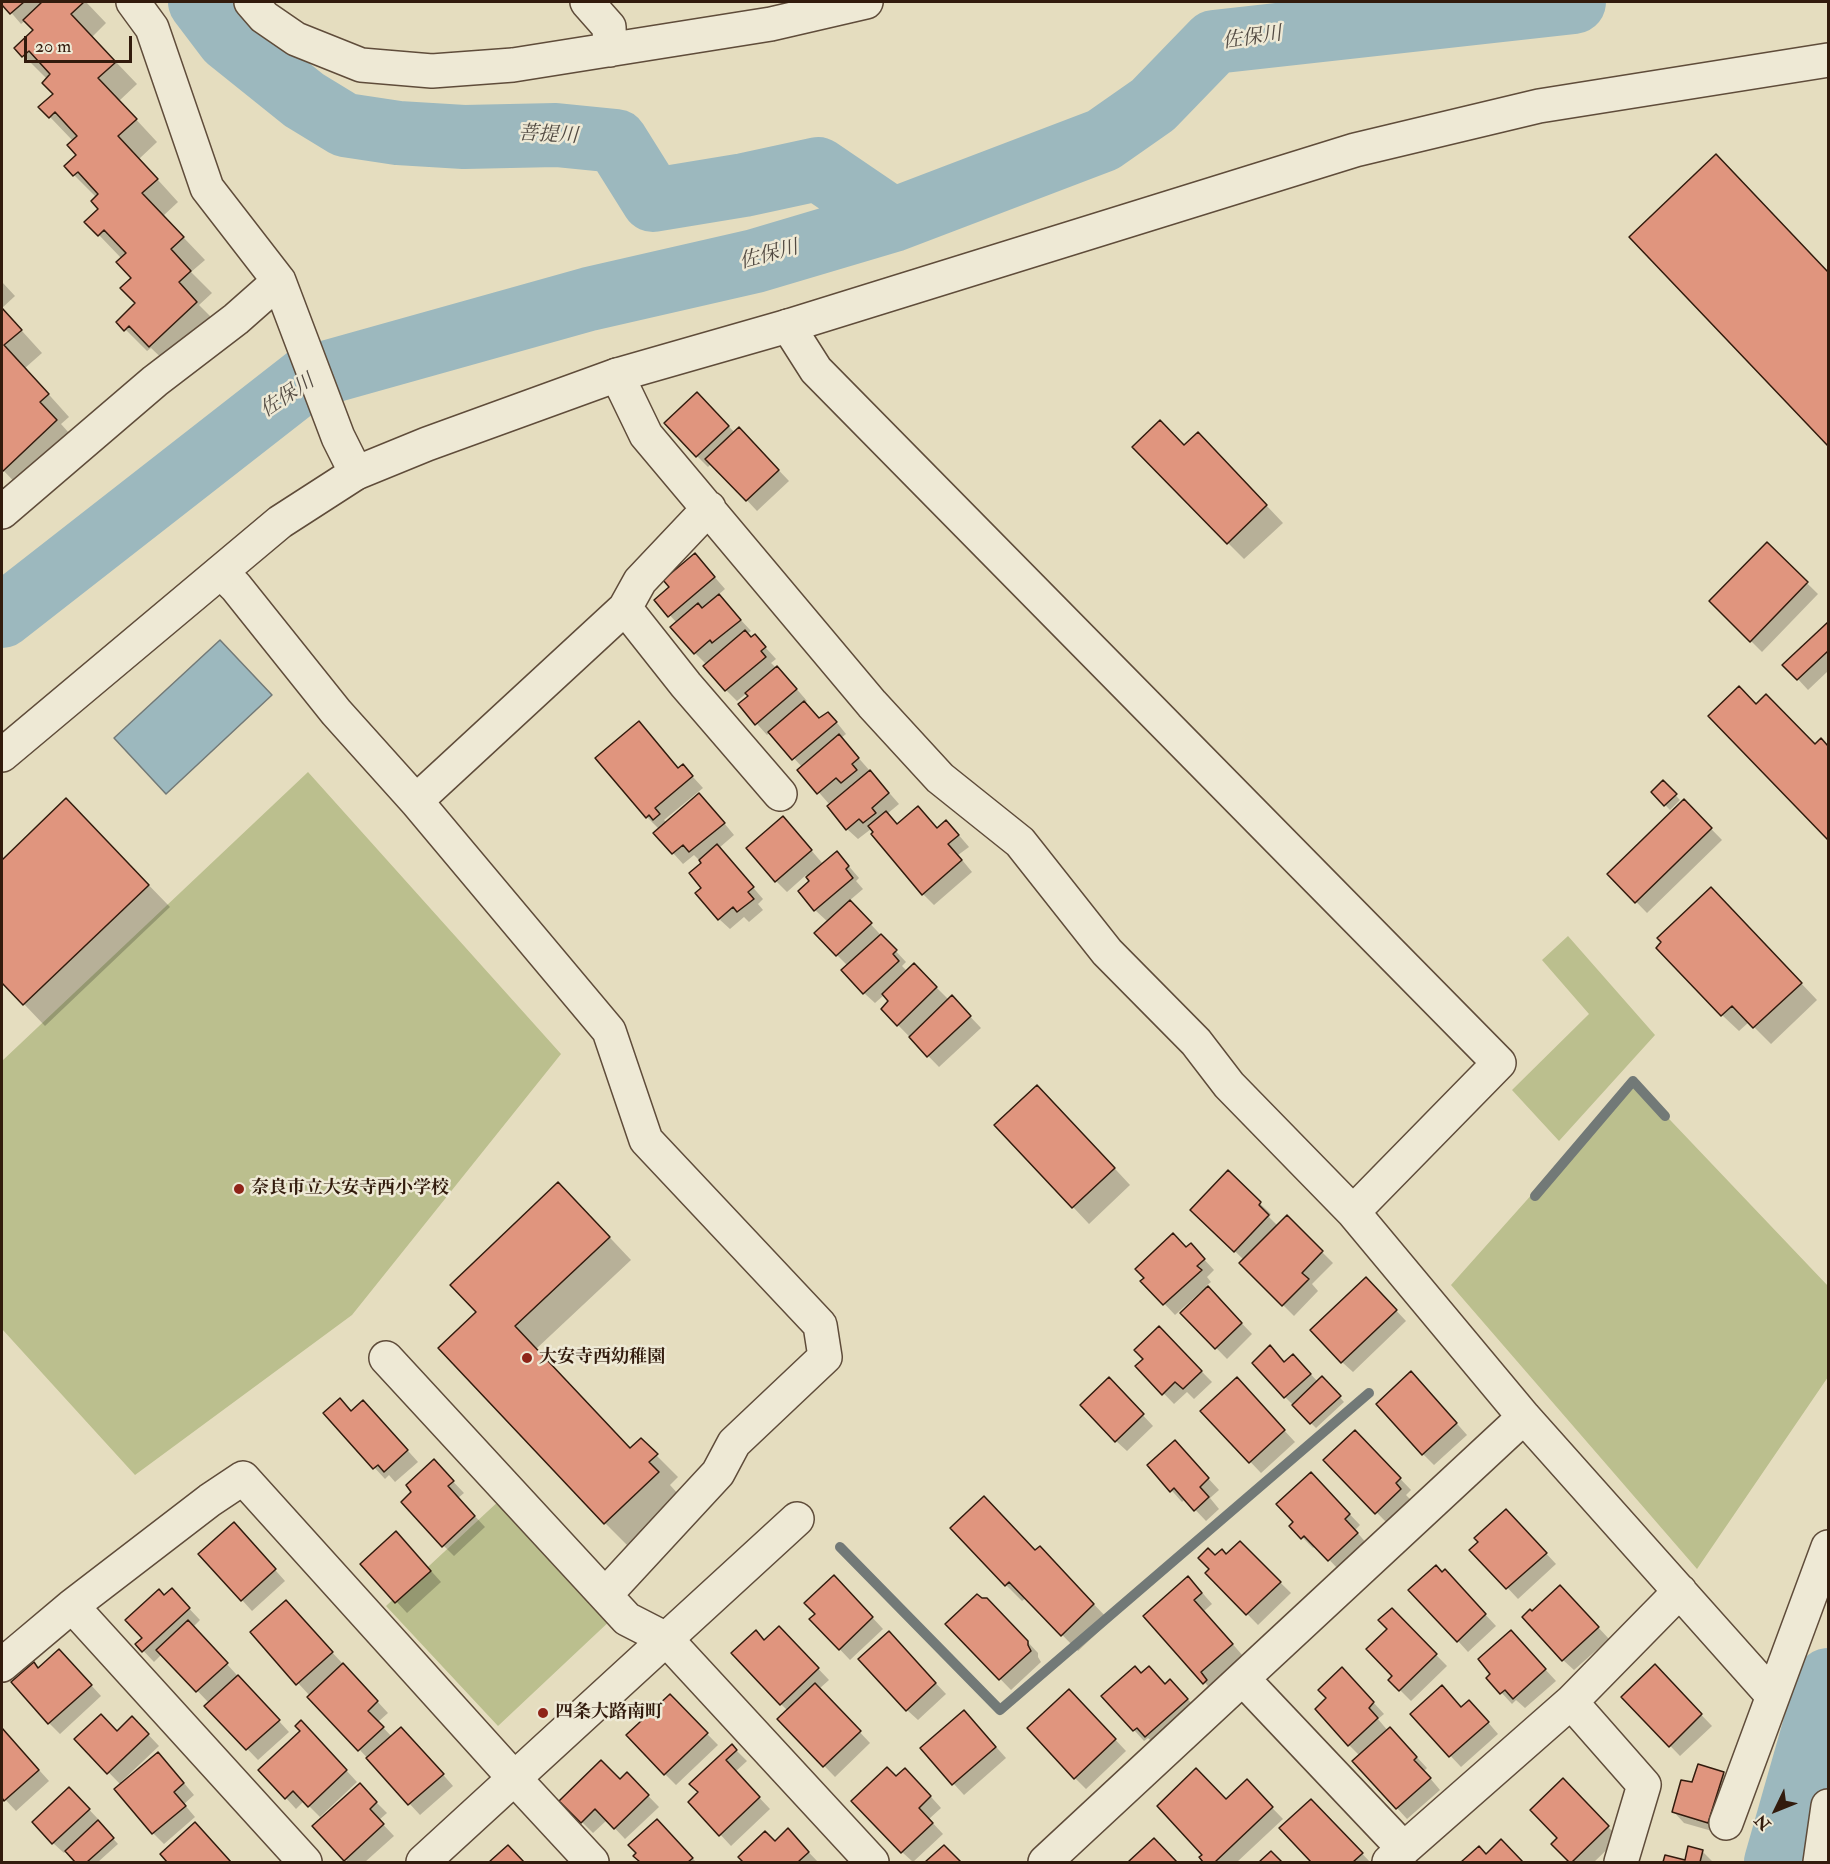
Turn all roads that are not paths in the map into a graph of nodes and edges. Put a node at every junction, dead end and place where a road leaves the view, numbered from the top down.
1 (132, 2) edge
2 (251, 2) edge
3 (587, 2) edge
4 (866, 2) edge
5 (769, 13) edge
6 (610, 50) junction
7 (1828, 60) edge
8 (283, 293) junction
9 (788, 326) junction
10 (617, 375) junction
11 (356, 473) junction
12 (709, 508) junction
13 (2, 512) edge
14 (221, 572) junction
15 (625, 608) junction
16 (2, 755) edge
17 (780, 794) dead end
18 (416, 801) junction
19 (1353, 1212) junction
20 (386, 1358) dead end
21 (1524, 1418) junction
22 (796, 1519) dead end
23 (1828, 1547) edge
24 (1680, 1591) junction
25 (606, 1594) junction
26 (72, 1606) junction
27 (666, 1639) junction
28 (2, 1665) edge
29 (1243, 1679) junction
30 (1772, 1695) junction
31 (1571, 1702) junction
32 (515, 1779) junction
33 (1828, 1806) edge
34 (1726, 1823) dead end
35 (1397, 1856) edge
36 (305, 1863) edge
37 (423, 1863) edge
38 (592, 1863) edge
39 (872, 1863) edge
40 (1045, 1863) edge
41 (1622, 1863) edge
42 (1820, 1863) edge

1 - 8 street
2 - 6 street
3 - 6 street
4 - 5 street
5 - 6 street
7 - 9 street
8 - 11 street
8 - 13 street
9 - 10 street
9 - 19 street
10 - 11 street
10 - 12 street
11 - 14 street
12 - 15 street
12 - 19 street
14 - 16 street
14 - 18 street
15 - 17 street
15 - 18 street
18 - 25 street
19 - 21 street
20 - 25 street
21 - 24 street
21 - 29 street
22 - 27 street
23 - 30 street
24 - 30 street
24 - 31 street
25 - 27 street
26 - 28 street
26 - 32 street
26 - 36 street
27 - 32 street
27 - 39 street
29 - 35 street
29 - 40 street
30 - 34 street
31 - 35 street
31 - 41 street
32 - 37 street
32 - 38 street
33 - 42 street

